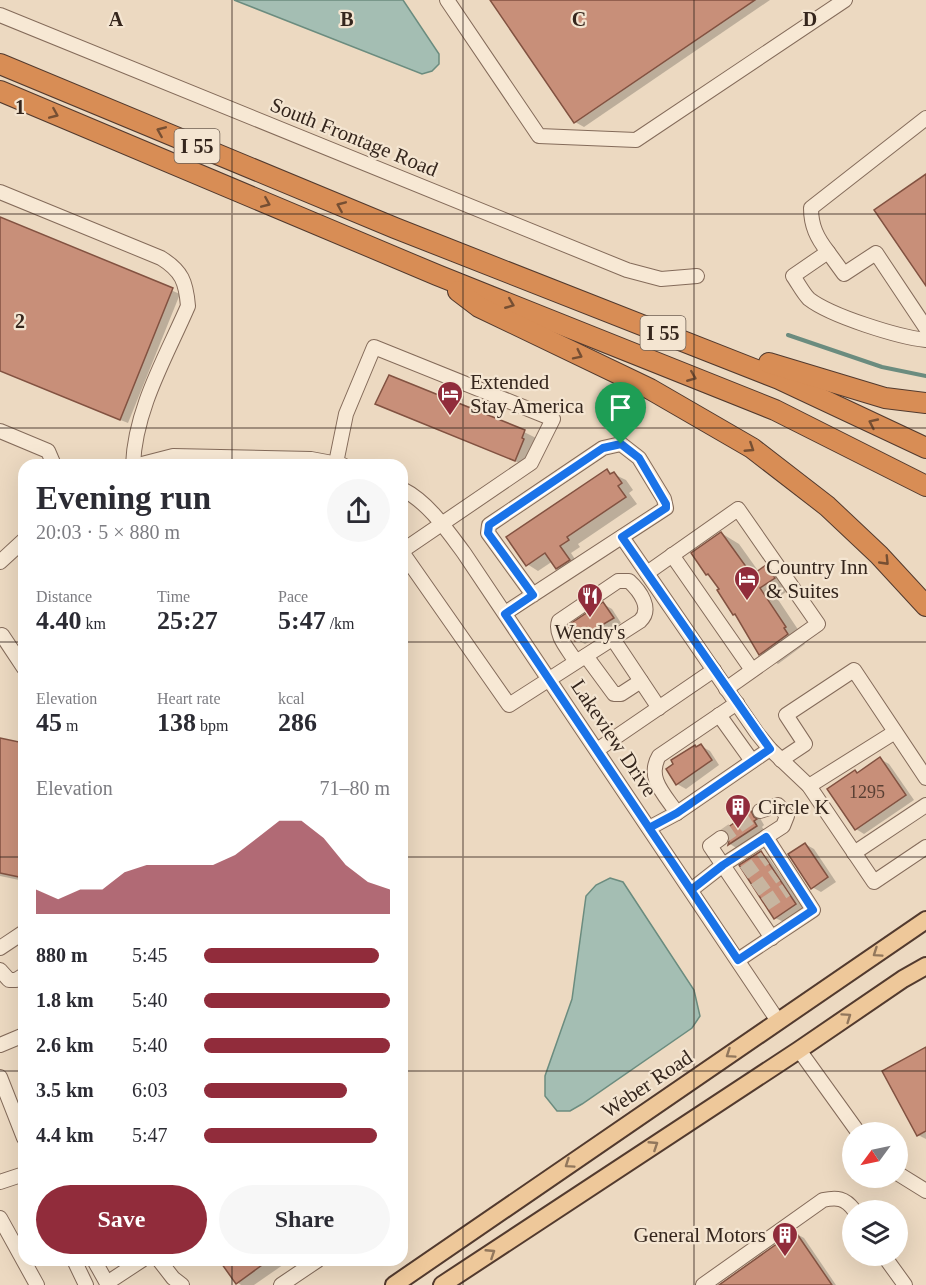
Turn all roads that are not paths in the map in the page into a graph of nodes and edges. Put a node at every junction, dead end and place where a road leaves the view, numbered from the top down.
1 (447, 0) edge
2 (845, 0) edge
3 (0, 15) edge
4 (0, 64) edge
5 (0, 91) edge
6 (926, 118) edge
7 (0, 192) edge
8 (395, 228) junction
9 (828, 252) junction
10 (436, 275) junction
11 (697, 276) dead end
12 (925, 336) edge
13 (926, 403) edge
14 (0, 430) edge
15 (926, 448) edge
16 (51, 459) edge
17 (133, 459) edge
18 (161, 459) edge
19 (311, 459) edge
20 (341, 459) edge
21 (926, 486) edge
22 (408, 492) edge
23 (442, 524) junction
24 (622, 537) junction
25 (18, 546) edge
26 (408, 548) edge
27 (672, 555) junction
28 (408, 561) edge
29 (0, 562) edge
30 (647, 573) junction
31 (533, 595) junction
32 (926, 606) edge
33 (505, 614) junction
34 (1, 635) edge
35 (613, 639) junction
36 (18, 659) edge
37 (581, 659) junction
38 (714, 670) junction
39 (752, 670) junction
40 (549, 679) junction
41 (641, 681) junction
42 (726, 688) junction
43 (737, 703) junction
44 (659, 708) junction
45 (719, 715) junction
46 (895, 732) junction
47 (770, 749) junction
48 (597, 750) junction
49 (781, 760) junction
50 (752, 762) junction
51 (926, 778) edge
52 (809, 786) junction
53 (926, 805) edge
54 (760, 812) tunnel mouth
55 (677, 813) junction
56 (649, 828) junction
57 (766, 837) junction
58 (721, 838) dead end
59 (926, 847) edge
60 (854, 853) junction
61 (723, 865) junction
62 (691, 890) junction
63 (926, 920) edge
64 (18, 936) edge
65 (772, 938) junction
66 (0, 948) edge
67 (738, 960) junction
68 (926, 966) edge
69 (0, 970) edge
70 (18, 979) edge
71 (778, 1021) junction
72 (18, 1038) edge
73 (0, 1045) edge
74 (799, 1050) junction
75 (0, 1077) edge
76 (851, 1122) edge
77 (18, 1123) edge
78 (18, 1176) edge
79 (908, 1180) edge
80 (0, 1182) edge
81 (926, 1191) edge
82 (842, 1200) edge
83 (0, 1218) edge
84 (18, 1251) edge
85 (27, 1266) edge
86 (77, 1266) edge
87 (97, 1266) edge
88 (133, 1266) edge
89 (164, 1266) edge
90 (309, 1266) edge
91 (891, 1266) edge
92 (454, 1279) edge
93 (107, 1284) edge
94 (37, 1285) edge
95 (86, 1285) edge
96 (182, 1285) edge
97 (281, 1285) edge
98 (394, 1285) edge
99 (442, 1285) edge
100 (702, 1285) edge
101 (905, 1285) edge

1 - 2 street
3 - 11 street, South Frontage Road
8 -> 4 highway, I 55
5 -> 10 highway, I 55
6 - 9 street
7 - 17 street
8 - 13 highway
15 -> 8 highway, I 55
9 - 12 street
9 - 12 street
10 -> 21 highway, I 55
10 -> 32 highway
14 - 16 street
18 - 19 street
20 - 23 street
22 - 23 street, Lakeview Drive
23 - 26 street
23 - 33 street, Lakeview Drive
24 - 30 street
24 - 31 street
24 - 31 street
25 - 29 street
27 - 30 street
27 - 39 street
27 - 39 street
28 - 40 street
30 - 38 street
31 - 33 street
33 - 40 street, Lakeview Drive
34 - 36 street
35 - 37 street
35 - 37 street
35 - 41 street
37 - 40 street
37 - 41 street
38 - 42 street
38 - 44 street
39 - 42 street
40 - 48 street, Lakeview Drive
41 - 44 street
42 - 43 street
43 - 45 street
43 - 47 street
44 - 48 street
45 - 50 street
45 - 55 street
46 - 49 street
46 - 51 street
46 - 52 street
47 - 49 street
47 - 50 street
48 - 56 street, Lakeview Drive
49 - 52 street
50 - 55 street
52 - 60 street
53 - 60 street
54 - 57 street
55 - 56 street
56 - 62 street, Lakeview Drive
57 - 61 street
57 - 65 street
58 - 61 street
59 - 60 street
61 - 62 street
61 - 65 street
62 - 67 street, Lakeview Drive
63 -> 71 main road, Weber Road
64 - 66 street
65 - 67 street
67 - 71 street, Lakeview Drive
74 -> 68 main road
69 - 70 street
71 -> 98 main road, Weber Road
72 - 73 street
74 - 76 street
92 -> 74 main road
75 - 77 street
78 - 80 street
79 - 81 street
82 - 100 street
83 - 84 street
85 - 94 street
86 - 95 street
87 - 93 street
88 - 93 street
89 - 96 street
90 - 97 street
91 - 101 street
92 - 99 main road

